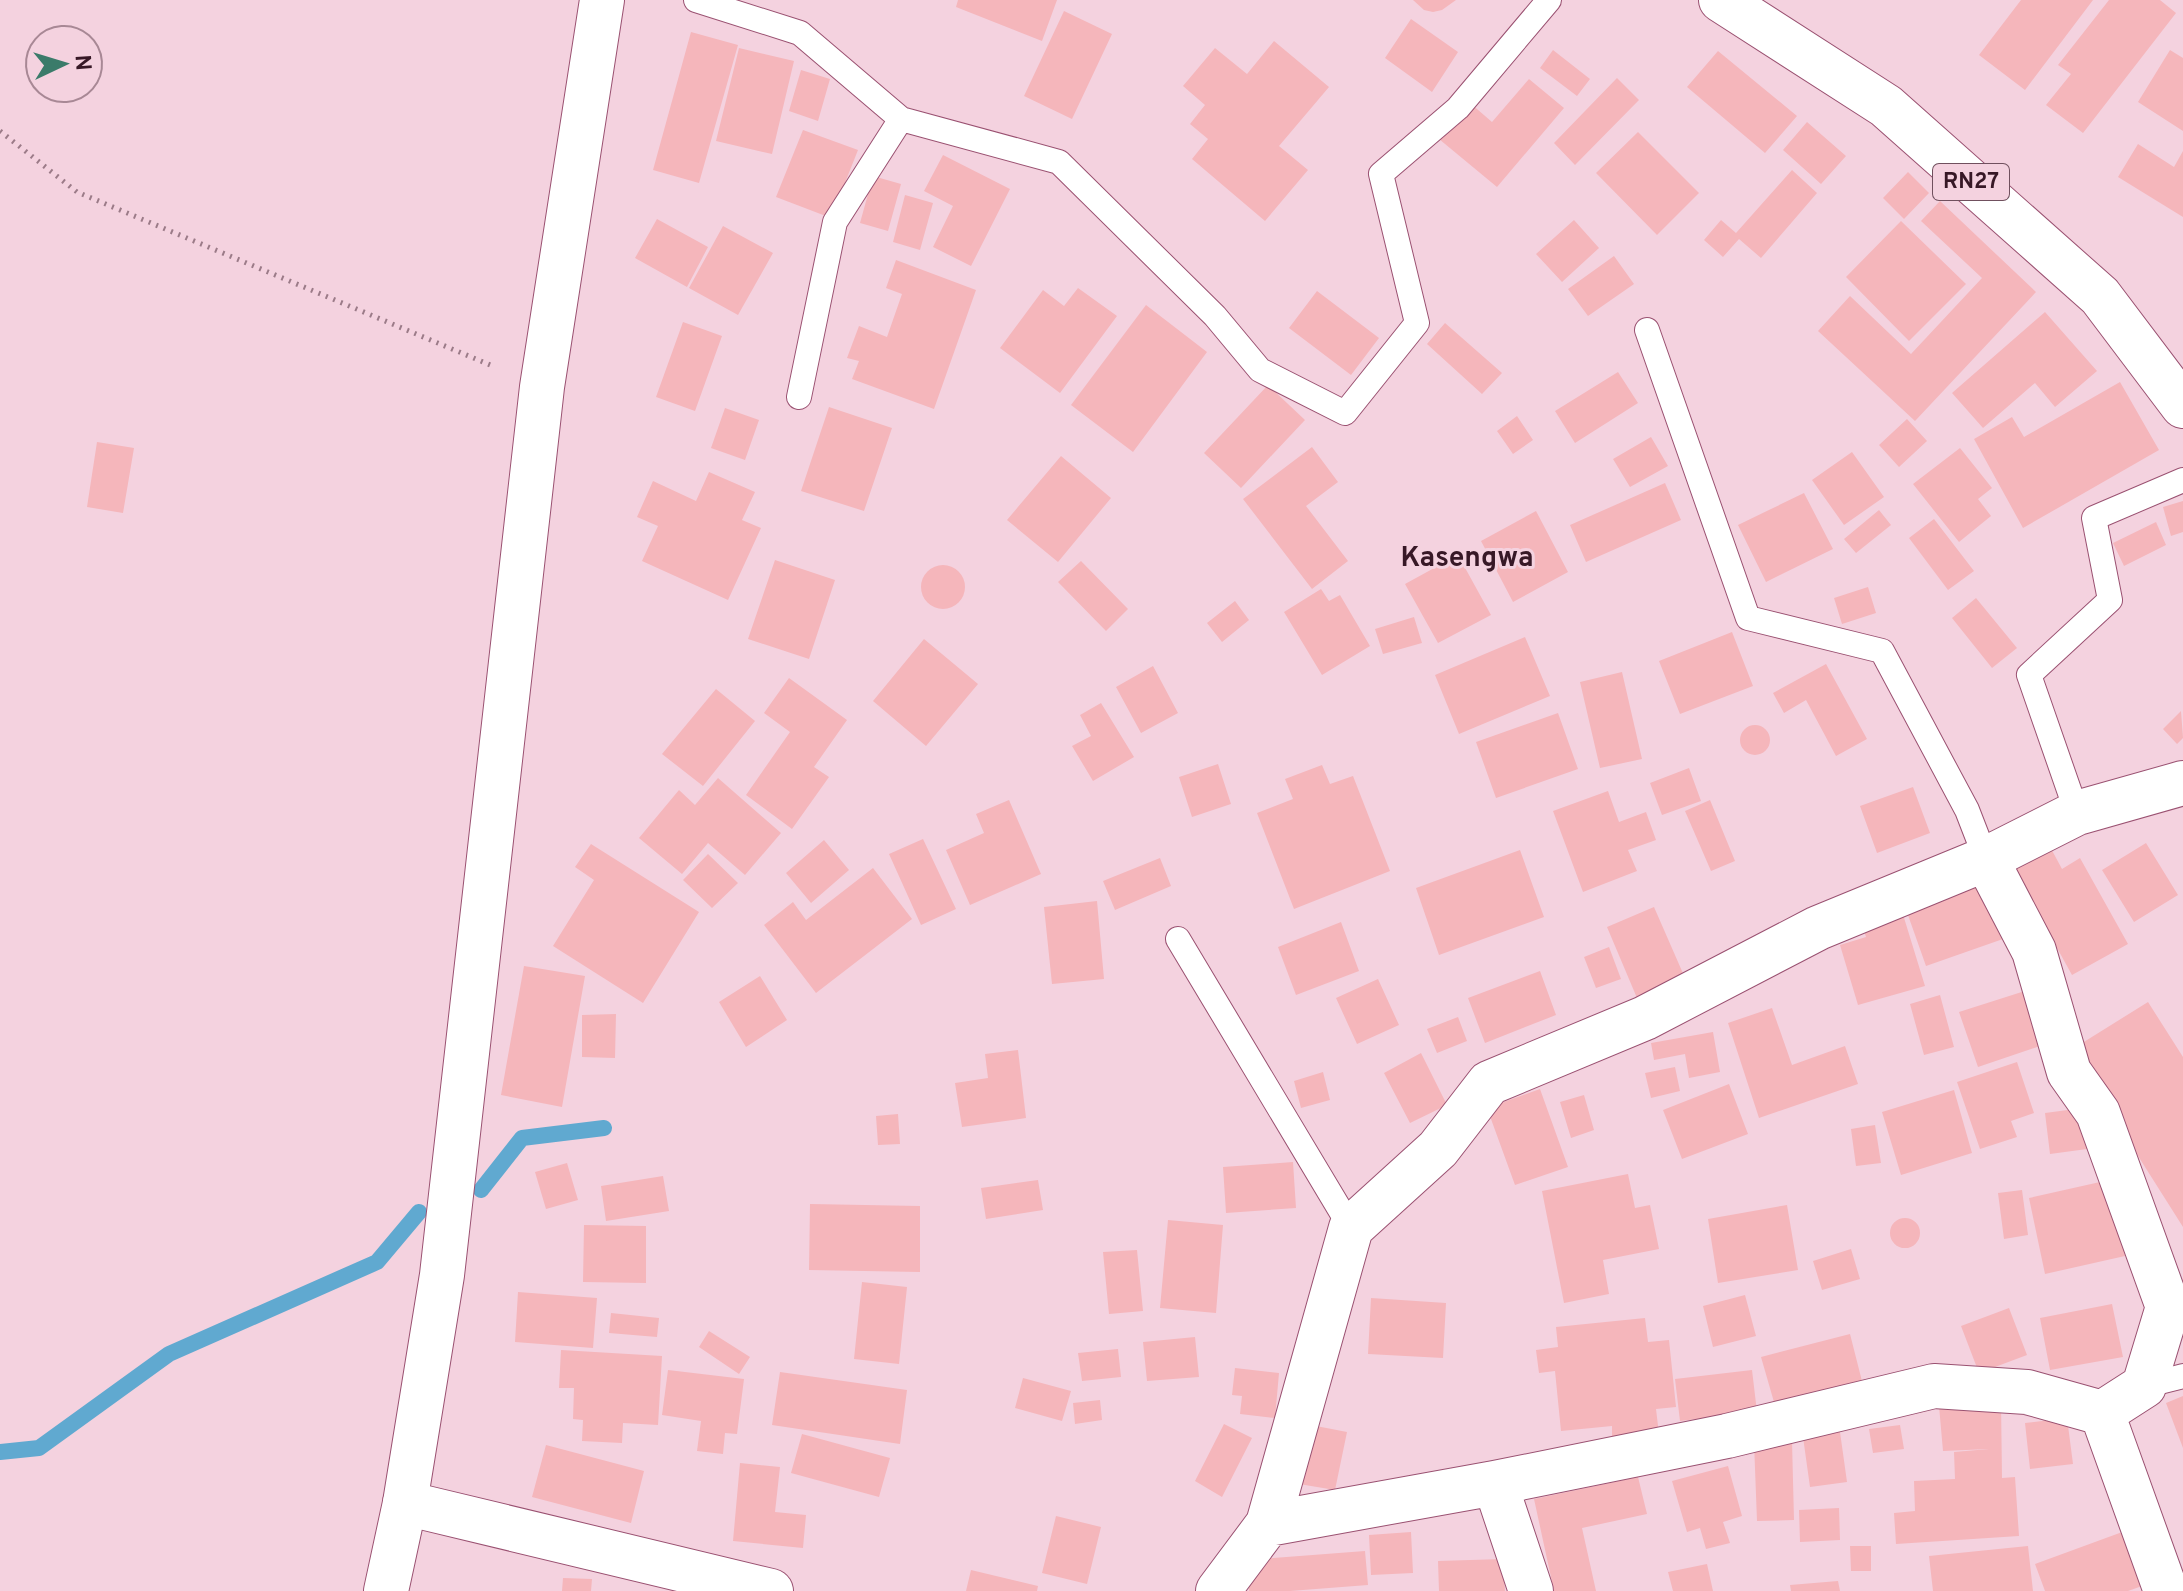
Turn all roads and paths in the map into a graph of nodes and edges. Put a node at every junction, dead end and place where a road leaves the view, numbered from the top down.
1 (602, 0) edge
2 (696, 0) edge
3 (1549, 0) edge
4 (1721, 0) edge
5 (901, 119) junction
6 (0, 131) edge
7 (1647, 330) dead end
8 (542, 387) junction
9 (799, 397) dead end
10 (2183, 406) edge
11 (2183, 480) edge
12 (2183, 783) edge
13 (2077, 813) junction
14 (1986, 859) junction
15 (1178, 939) dead end
16 (1351, 1228) junction
17 (2163, 1381) edge
18 (2102, 1413) junction
19 (1495, 1483) junction
20 (405, 1503) junction
21 (1268, 1524) junction
22 (386, 1591) edge
23 (771, 1591) edge
24 (1218, 1591) edge
25 (1531, 1591) edge
26 (2166, 1591) edge

1 - 8 street
2 - 5 lane
3 - 5 lane
4 - 10 street, RN27
5 - 9 lane
6 - 8 path
7 - 14 lane
8 - 20 street
11 - 13 lane
12 - 13 street
13 - 14 street
14 - 16 street
14 - 17 street
15 - 16 lane
16 - 21 street
17 - 18 street
18 - 19 street
18 - 26 street
19 - 21 street
19 - 25 street
20 - 22 street
20 - 23 street
21 - 24 street

